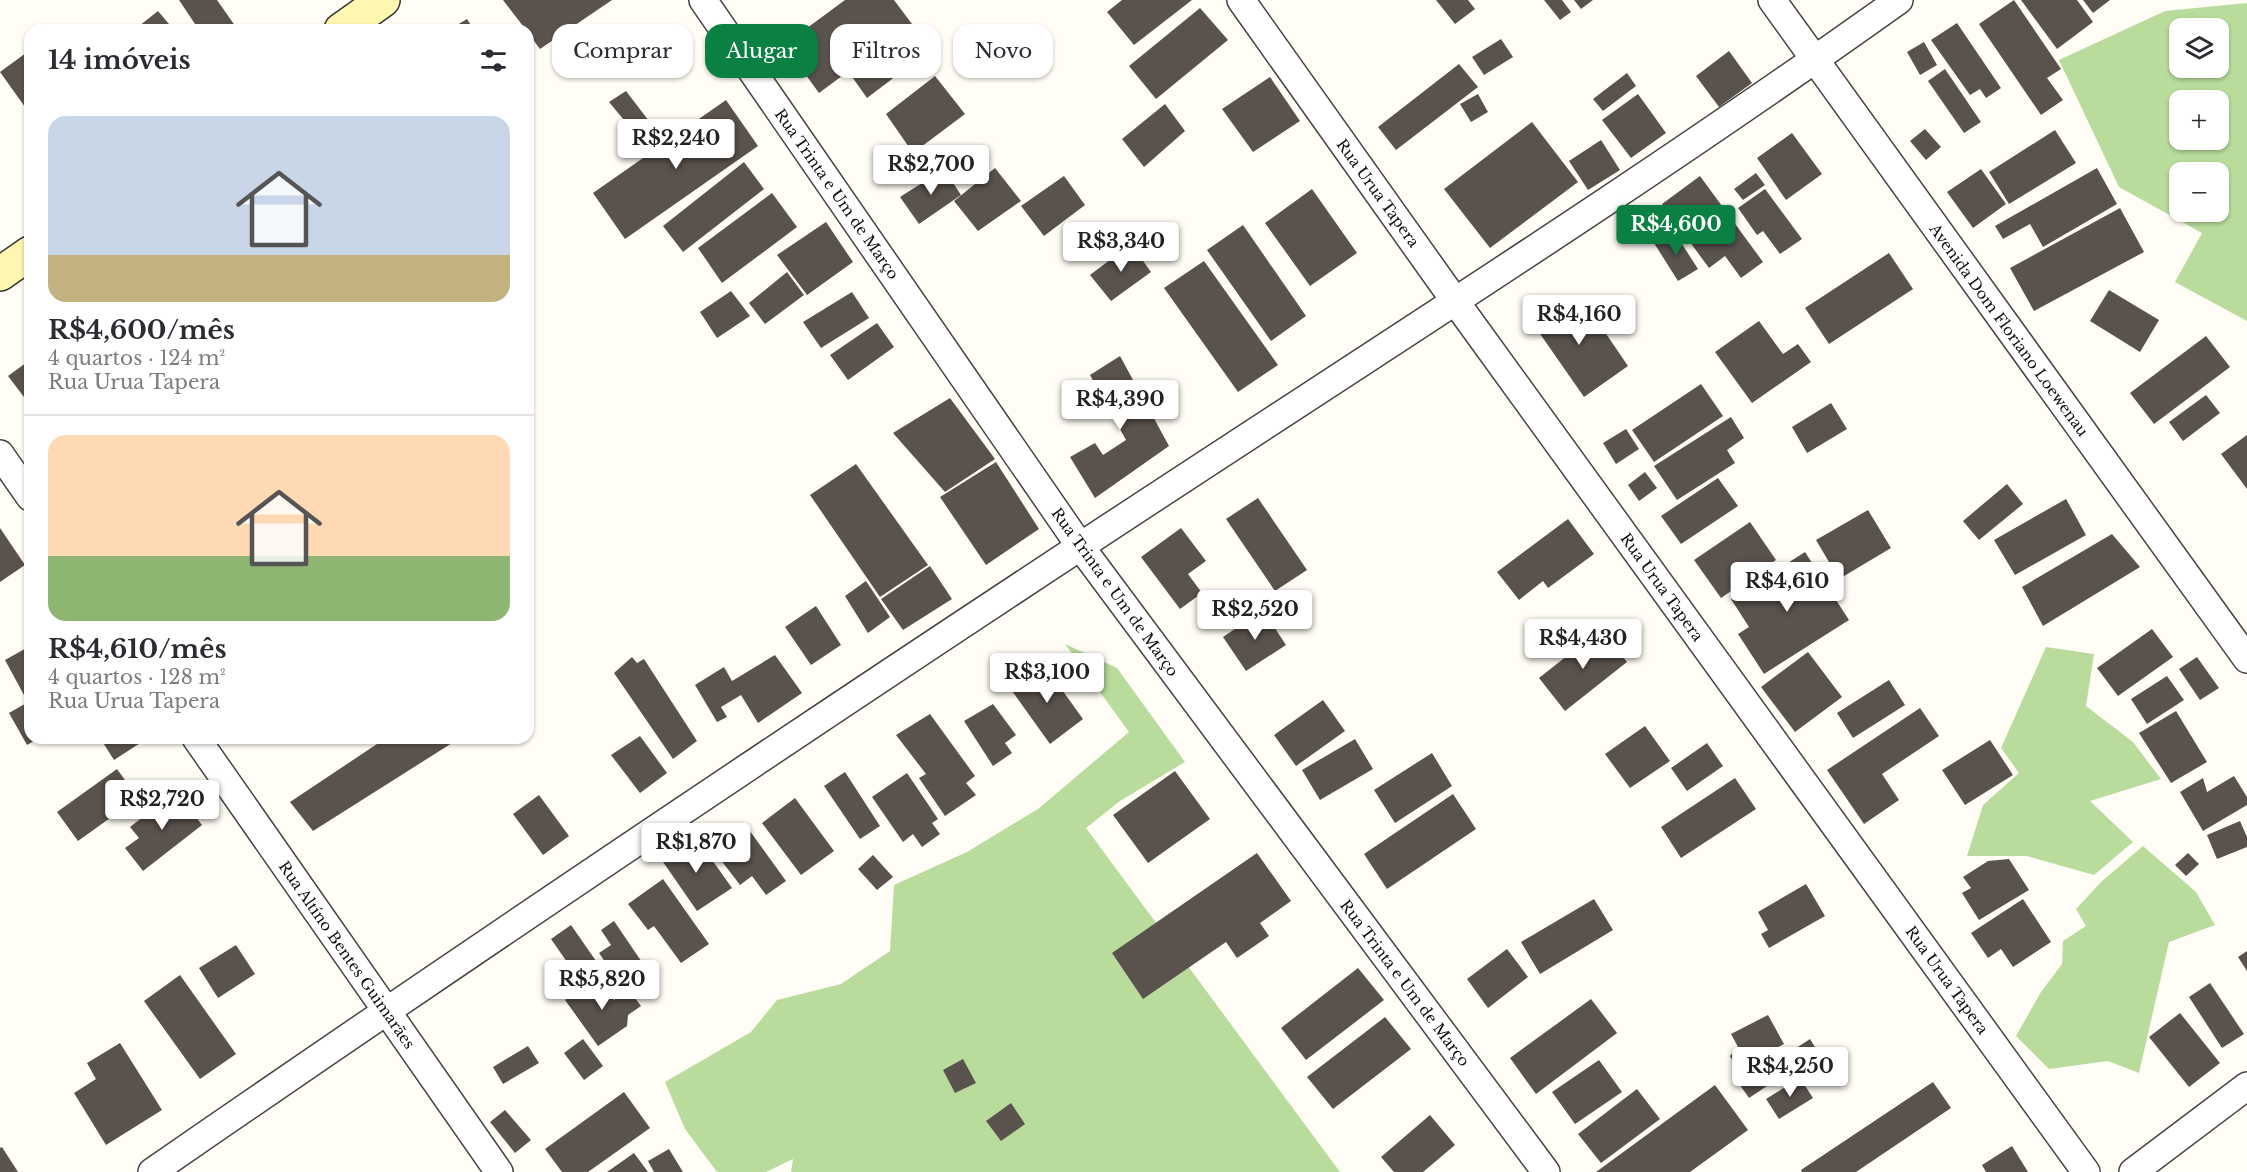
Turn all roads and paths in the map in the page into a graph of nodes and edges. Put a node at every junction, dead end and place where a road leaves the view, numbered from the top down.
1 (383, 0) edge
2 (703, 0) edge
3 (1241, 0) edge
4 (1772, 0) edge
5 (1899, 0) edge
6 (349, 24) edge
7 (1815, 61) junction
8 (24, 257) edge
9 (0, 274) edge
10 (1455, 301) junction
11 (0, 454) edge
12 (24, 488) edge
13 (1080, 546) junction
14 (2247, 659) edge
15 (200, 744) edge
16 (385, 1011) junction
17 (2247, 1086) edge
18 (152, 1172) edge
19 (499, 1172) edge
20 (1546, 1172) edge
21 (2086, 1172) edge
22 (2133, 1172) edge

1 - 6 main road
2 - 13 street, Rua Trinta e Um de Março
3 - 10 street, Rua Urua Tapera
4 - 7 street, Avenida Dom Floriano Loewenau
5 - 7 street
7 - 10 street
7 - 14 street, Avenida Dom Floriano Loewenau
8 - 9 main road
10 - 13 street
10 - 21 street, Rua Urua Tapera
11 - 12 street
13 - 16 street
13 - 20 street, Rua Trinta e Um de Março
15 - 16 street, Rua Altíno Bentes Guimarães
16 - 18 street
16 - 19 street, Rua Altíno Bentes Guimarães
17 - 22 street

